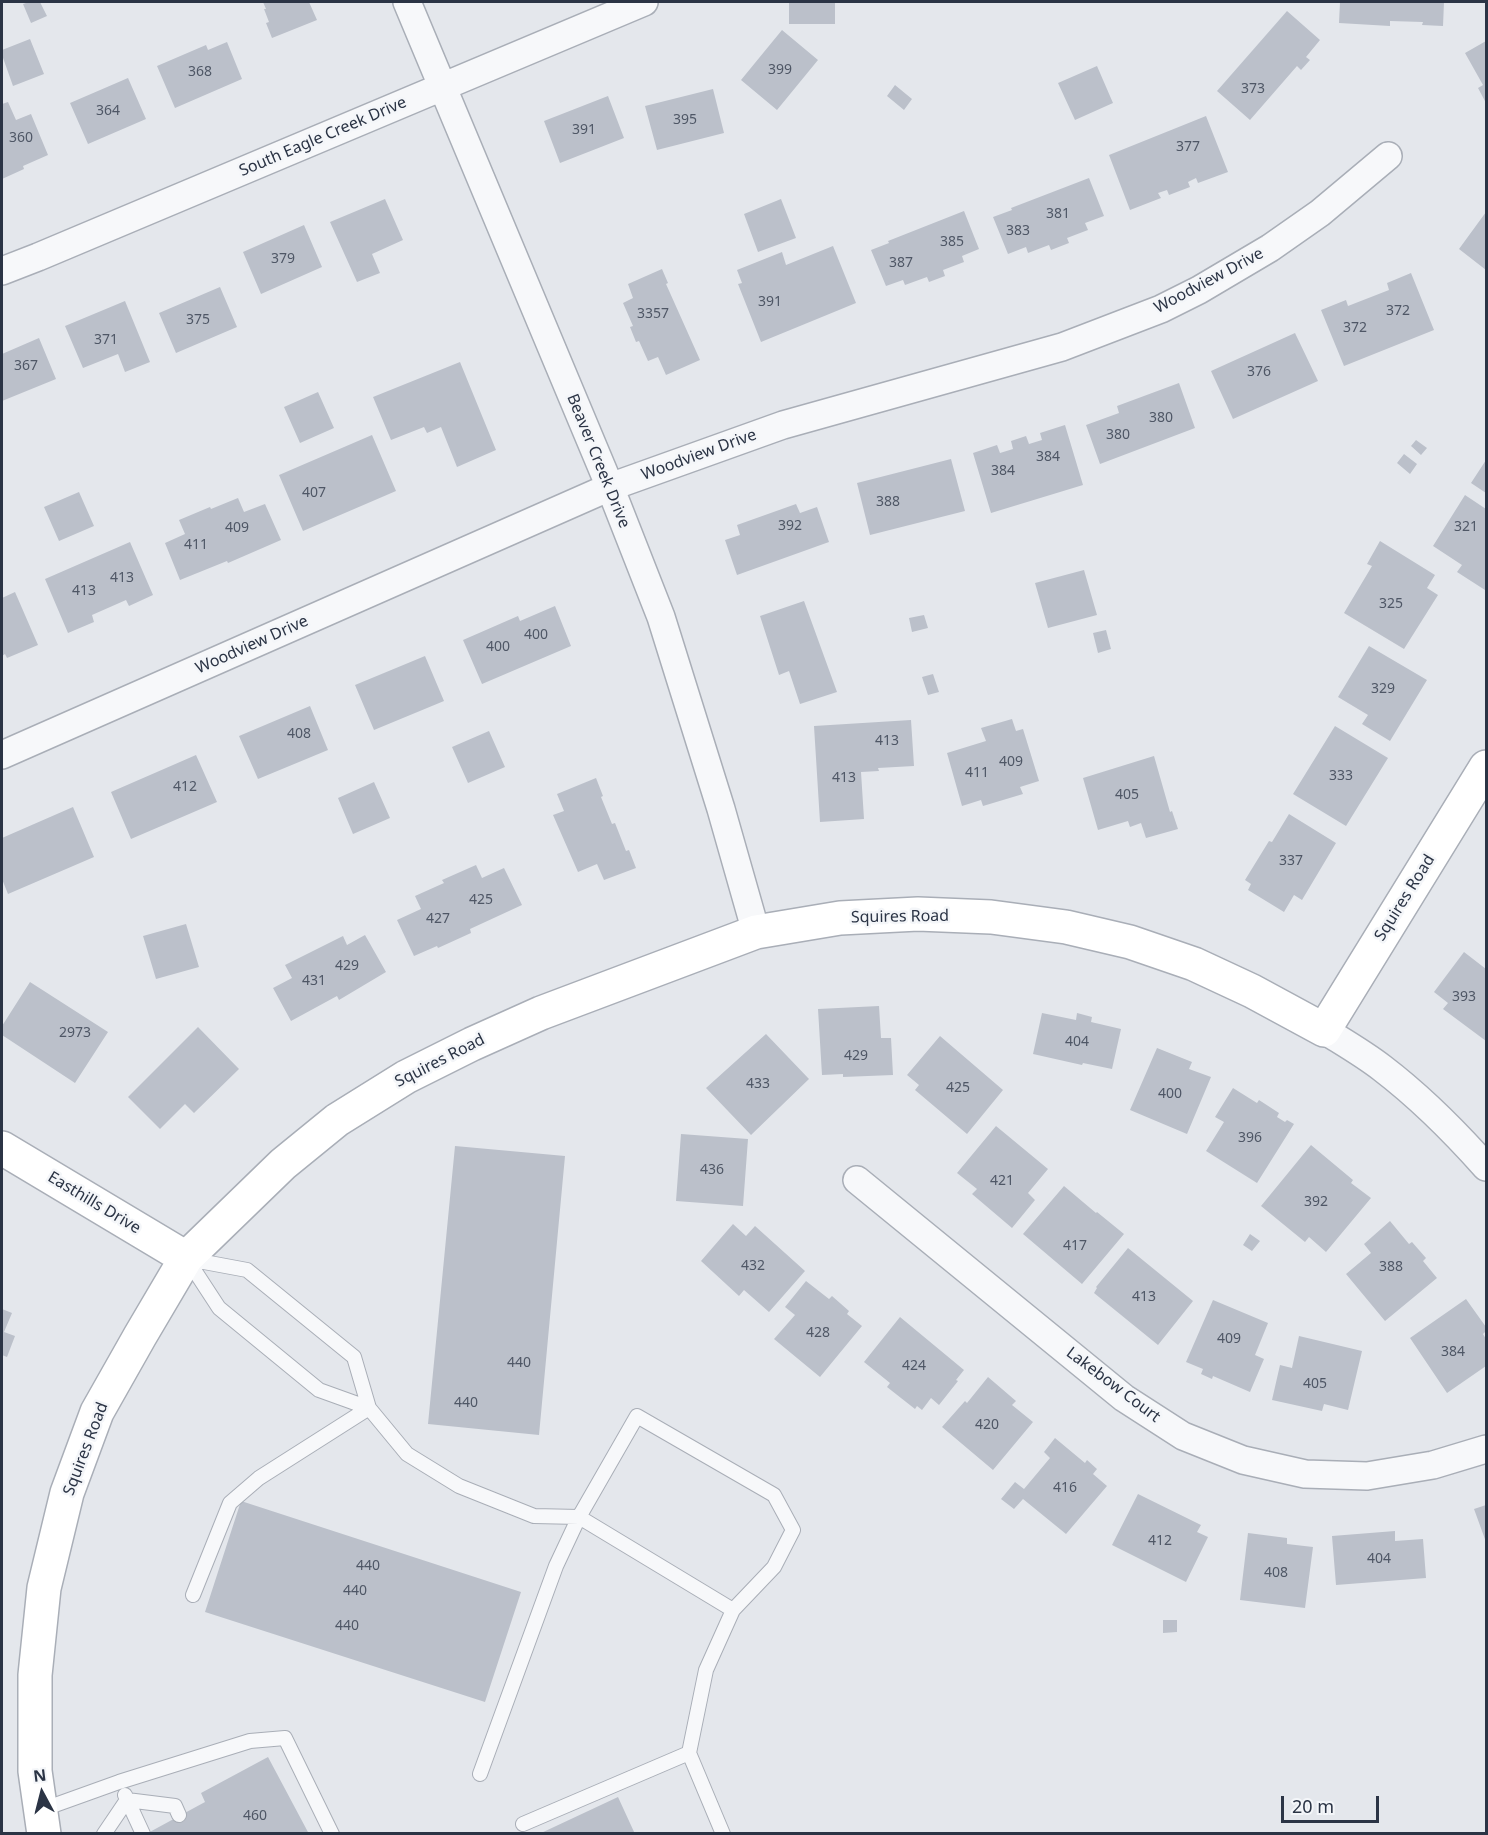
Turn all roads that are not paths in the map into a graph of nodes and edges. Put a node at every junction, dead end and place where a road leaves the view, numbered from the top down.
1 (406, 2) edge
2 (644, 2) edge
3 (443, 87) junction
4 (1388, 156) dead end
5 (2, 271) edge
6 (610, 487) junction
7 (2, 755) edge
8 (1486, 767) edge
9 (756, 933) junction
10 (1324, 1030) junction
11 (2, 1148) edge
12 (1486, 1167) edge
13 (857, 1180) dead end
14 (186, 1258) junction
15 (369, 1408) junction
16 (1486, 1449) edge
17 (579, 1517) junction
18 (194, 1595) dead end
19 (733, 1611) junction
20 (689, 1753) junction
21 (480, 1774) dead end
22 (119, 1782) junction
23 (127, 1800) junction
24 (179, 1815) dead end
25 (43, 1822) edge
26 (523, 1824) dead end
27 (104, 1833) edge
28 (143, 1833) edge
29 (332, 1833) edge
30 (723, 1833) edge

1 - 3 street, Beaver Creek Drive
2 - 3 street, South Eagle Creek Drive
3 - 5 street, South Eagle Creek Drive
3 - 6 street, Beaver Creek Drive
4 - 6 street, Woodview Drive
6 - 7 street, Woodview Drive
6 - 9 street, Beaver Creek Drive
8 - 10 street, Squires Road
9 - 10 street, Squires Road
9 - 14 street, Squires Road
10 - 12 street, Squires Road
11 - 14 street, Easthills Drive
13 - 16 street, Lakebow Court
14 - 15 lane
14 - 15 lane
14 - 25 street, Squires Road
15 - 17 lane
15 - 18 lane
17 - 19 lane
17 - 19 lane
17 - 21 lane
19 - 20 lane
20 - 26 lane
20 - 30 lane
22 - 23 lane
22 - 25 lane
22 - 29 lane
23 - 24 lane
23 - 27 lane
23 - 28 lane

